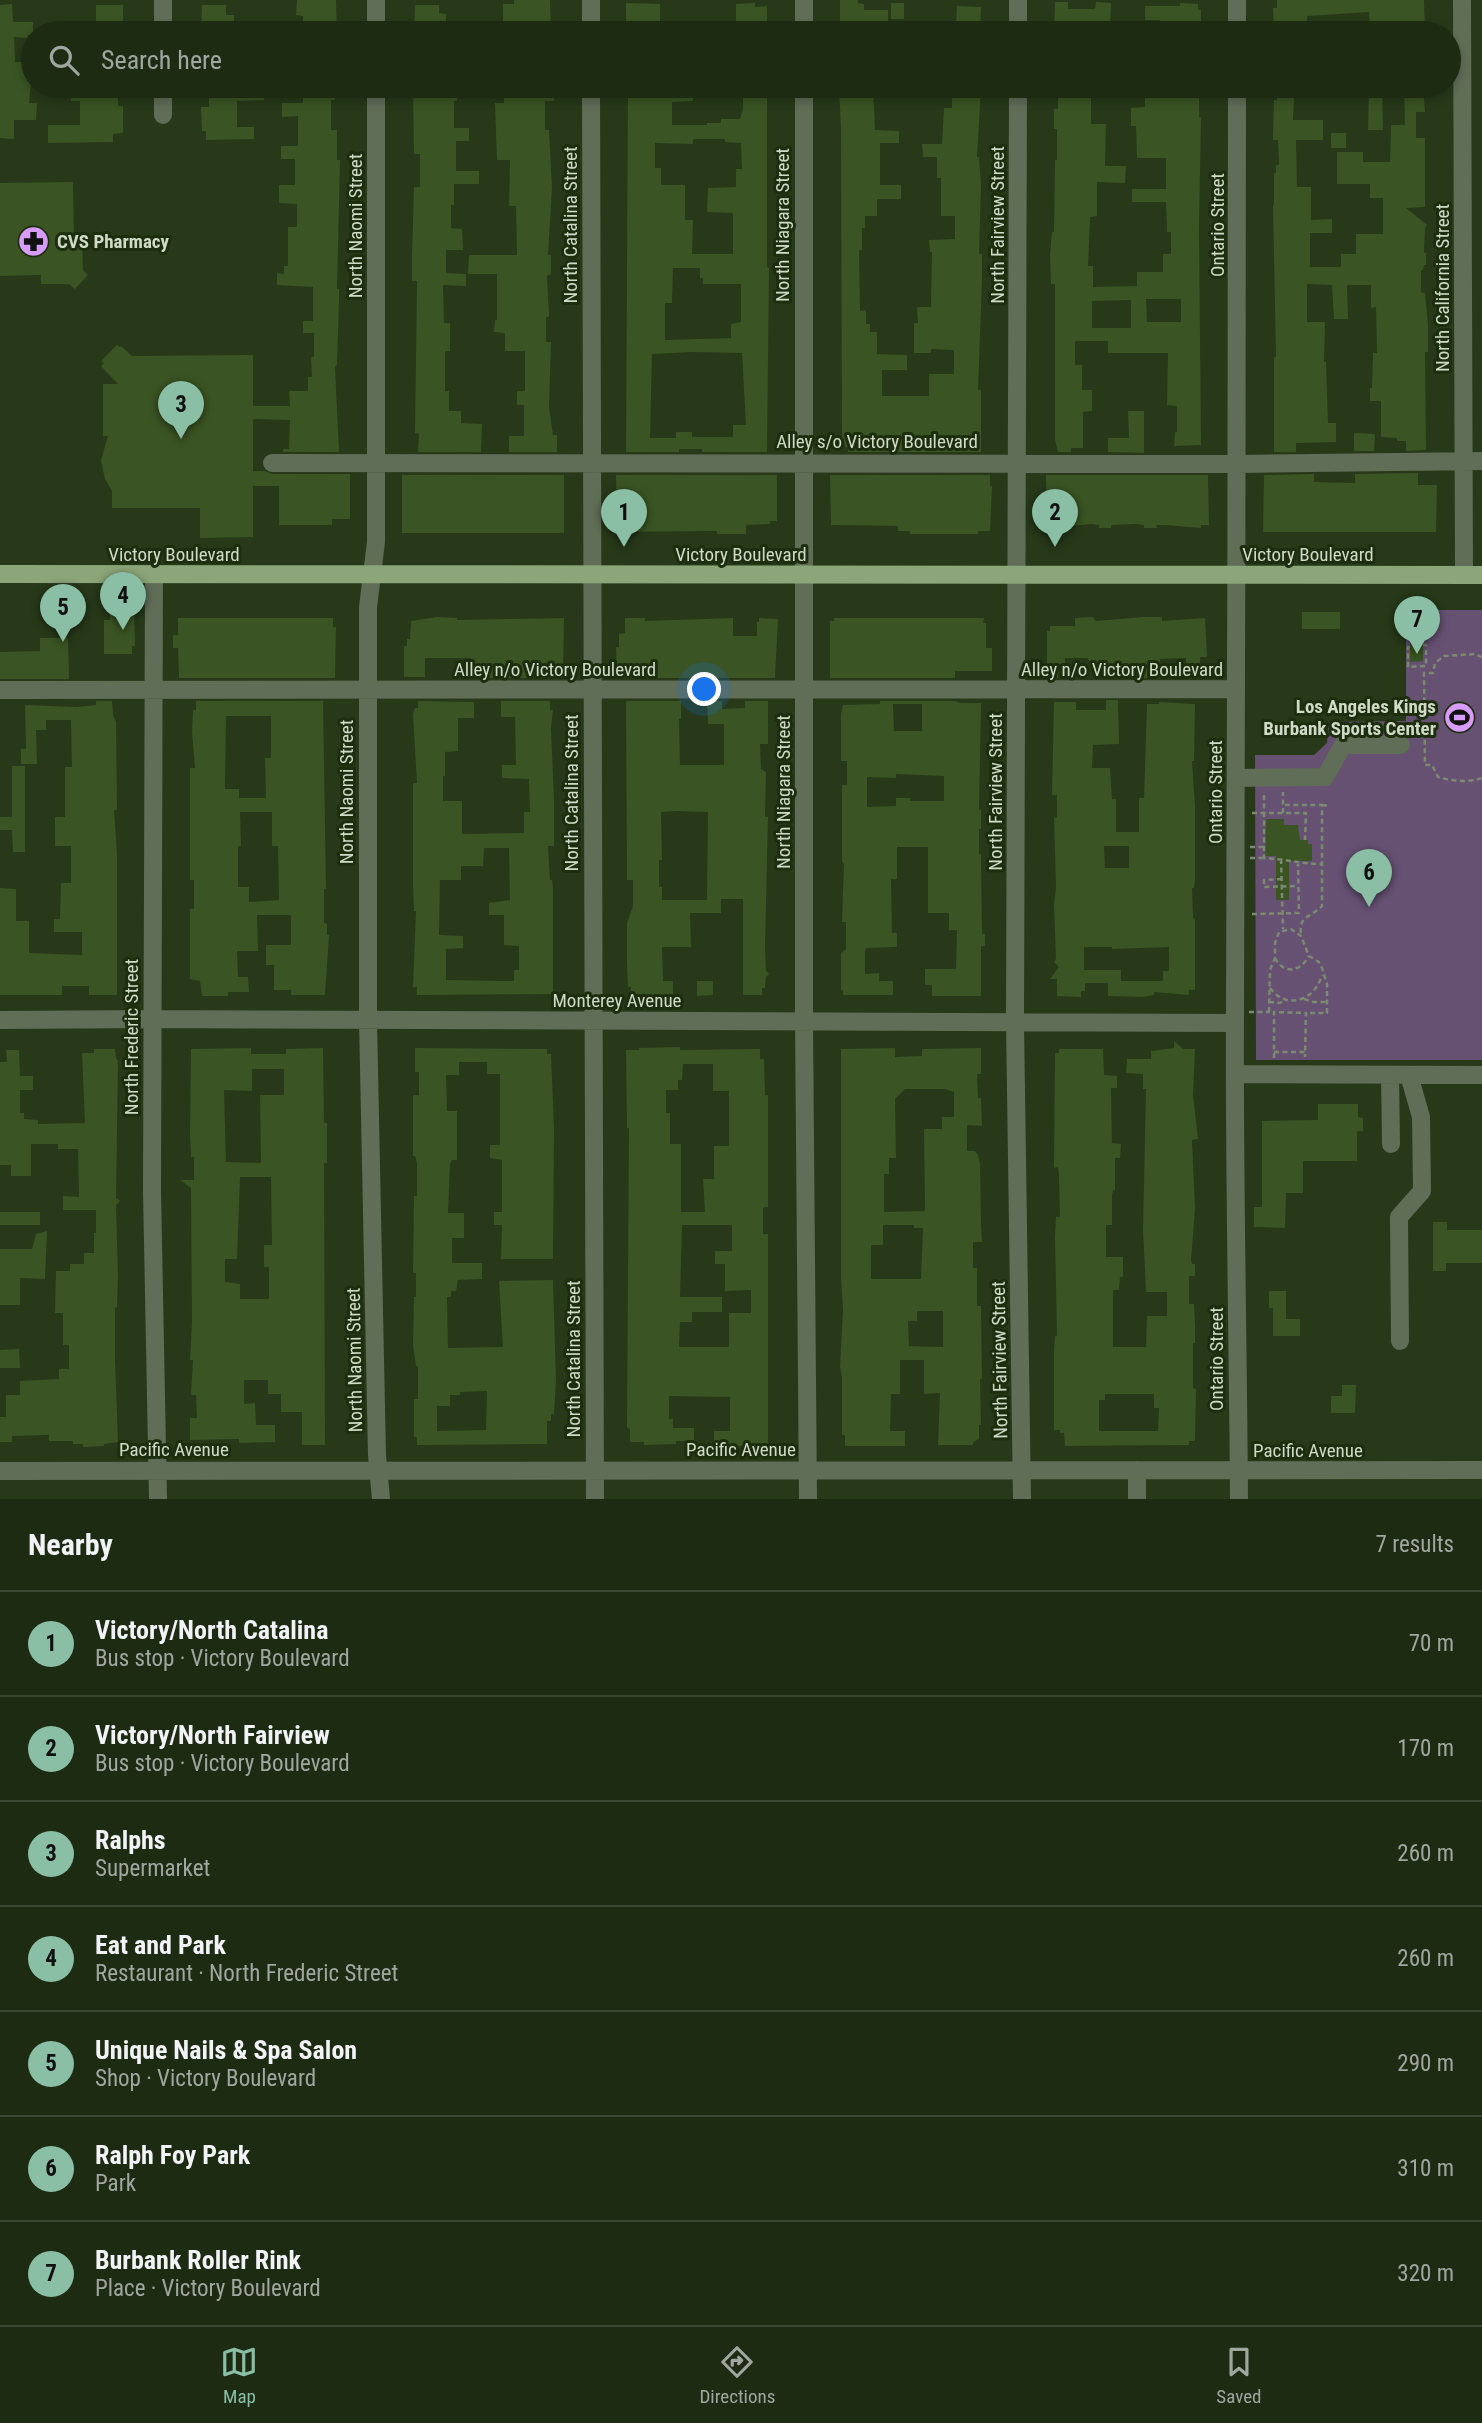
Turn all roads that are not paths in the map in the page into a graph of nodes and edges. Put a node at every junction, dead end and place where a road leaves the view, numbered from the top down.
1 (163, 0) edge
2 (376, 0) edge
3 (591, 0) edge
4 (804, 0) edge
5 (1018, 0) edge
6 (1237, 0) edge
7 (1462, 0) edge
8 (163, 21) edge
9 (376, 21) edge
10 (591, 21) edge
11 (804, 21) edge
12 (1018, 21) edge
13 (1237, 21) edge
14 (163, 98) edge
15 (376, 98) edge
16 (591, 98) edge
17 (804, 98) edge
18 (1018, 98) edge
19 (1237, 98) edge
20 (163, 115) dead end
21 (803, 461) junction
22 (1463, 461) junction
23 (1482, 461) edge
24 (376, 462) junction
25 (591, 462) junction
26 (1018, 462) junction
27 (272, 463) dead end
28 (1238, 464) junction
29 (0, 574) edge
30 (591, 574) junction
31 (155, 575) junction
32 (803, 575) junction
33 (1236, 575) junction
34 (1473, 575) edge
35 (371, 576) junction
36 (1018, 576) junction
37 (591, 689) junction
38 (0, 690) edge
39 (155, 690) junction
40 (367, 690) junction
41 (804, 690) junction
42 (1017, 690) junction
43 (1236, 690) junction
44 (1401, 745) dead end
45 (1236, 778) junction
46 (151, 1018) junction
47 (1235, 1018) junction
48 (0, 1020) edge
49 (368, 1020) junction
50 (593, 1021) junction
51 (804, 1022) junction
52 (1015, 1023) junction
53 (1236, 1074) junction
54 (1390, 1075) junction
55 (1409, 1075) junction
56 (1482, 1075) edge
57 (1391, 1144) dead end
58 (1400, 1341) dead end
59 (158, 1470) junction
60 (380, 1470) junction
61 (808, 1470) junction
62 (1137, 1470) junction
63 (1482, 1470) edge
64 (0, 1471) edge
65 (594, 1471) junction
66 (1022, 1471) junction
67 (1239, 1472) junction
68 (158, 1499) edge
69 (381, 1499) edge
70 (595, 1499) edge
71 (808, 1499) edge
72 (1022, 1499) edge
73 (1137, 1499) edge
74 (1239, 1499) edge

1 - 8 street
2 - 9 street
3 - 10 street
4 - 11 street
5 - 12 street
6 - 13 street
7 - 22 street, North California Street
14 - 20 street
15 - 24 street, North Naomi Street
16 - 25 street, North Catalina Street
17 - 21 street, North Niagara Street
18 - 26 street, North Fairview Street
19 - 28 street, Ontario Street
21 - 25 street, Alley s/o Victory Boulevard
21 - 26 street, Alley s/o Victory Boulevard
21 - 32 street, North Niagara Street
22 - 23 street, Alley s/o Victory Boulevard
22 - 28 street, Alley s/o Victory Boulevard
22 - 34 street, North California Street
24 - 25 street, Alley s/o Victory Boulevard
24 - 27 street, Alley s/o Victory Boulevard
24 - 35 street, North Naomi Street
25 - 30 street, North Catalina Street
26 - 28 street, Alley s/o Victory Boulevard
26 - 36 street, North Fairview Street
28 - 33 street, Ontario Street
29 - 31 main road, Victory Boulevard
30 - 32 main road, Victory Boulevard
30 - 35 main road, Victory Boulevard
30 - 37 street, North Catalina Street
31 - 35 main road, Victory Boulevard
31 - 39 street, North Frederic Street
32 - 36 main road, Victory Boulevard
32 - 41 street, North Niagara Street
33 - 34 main road, Victory Boulevard
33 - 36 main road, Victory Boulevard
33 - 43 street, Ontario Street
35 - 40 street, North Naomi Street
36 - 42 street, North Fairview Street
37 - 40 street, Alley n/o Victory Boulevard
37 - 41 street, Alley n/o Victory Boulevard
37 - 50 street, North Catalina Street
38 - 39 street, Alley n/o Victory Boulevard
39 - 40 street, Alley n/o Victory Boulevard
39 - 46 street, North Frederic Street
40 - 49 street, North Naomi Street
41 - 42 street, Alley n/o Victory Boulevard
41 - 51 street, North Niagara Street
42 - 43 street, Alley n/o Victory Boulevard
42 - 52 street, North Fairview Street
43 - 45 street, Ontario Street
44 - 45 street
45 - 47 street, Ontario Street
46 - 48 street, Monterey Avenue
46 - 49 street, Monterey Avenue
46 - 59 street, North Frederic Street
47 - 52 street, Monterey Avenue
47 - 53 street, Ontario Street
49 - 50 street, Monterey Avenue
49 - 60 street, North Naomi Street
50 - 51 street, Monterey Avenue
50 - 65 street, North Catalina Street
51 - 52 street, Monterey Avenue
51 - 61 street, North Niagara Street
52 - 66 street, North Fairview Street
53 - 54 street
53 - 67 street, Ontario Street
54 - 55 street
54 - 57 street
55 - 56 street
55 - 58 street
59 - 60 street, Pacific Avenue
59 - 64 street, Pacific Avenue
59 - 68 street, North Frederic Street
60 - 65 street, Pacific Avenue
60 - 69 street, North Naomi Street
61 - 65 street, Pacific Avenue
61 - 66 street, Pacific Avenue
61 - 71 street, North Niagara Street
62 - 66 street, Pacific Avenue
62 - 67 street, Pacific Avenue
62 - 73 street
63 - 67 street, Pacific Avenue
65 - 70 street, North Catalina Street
66 - 72 street, North Fairview Street
67 - 74 street, Ontario Street

